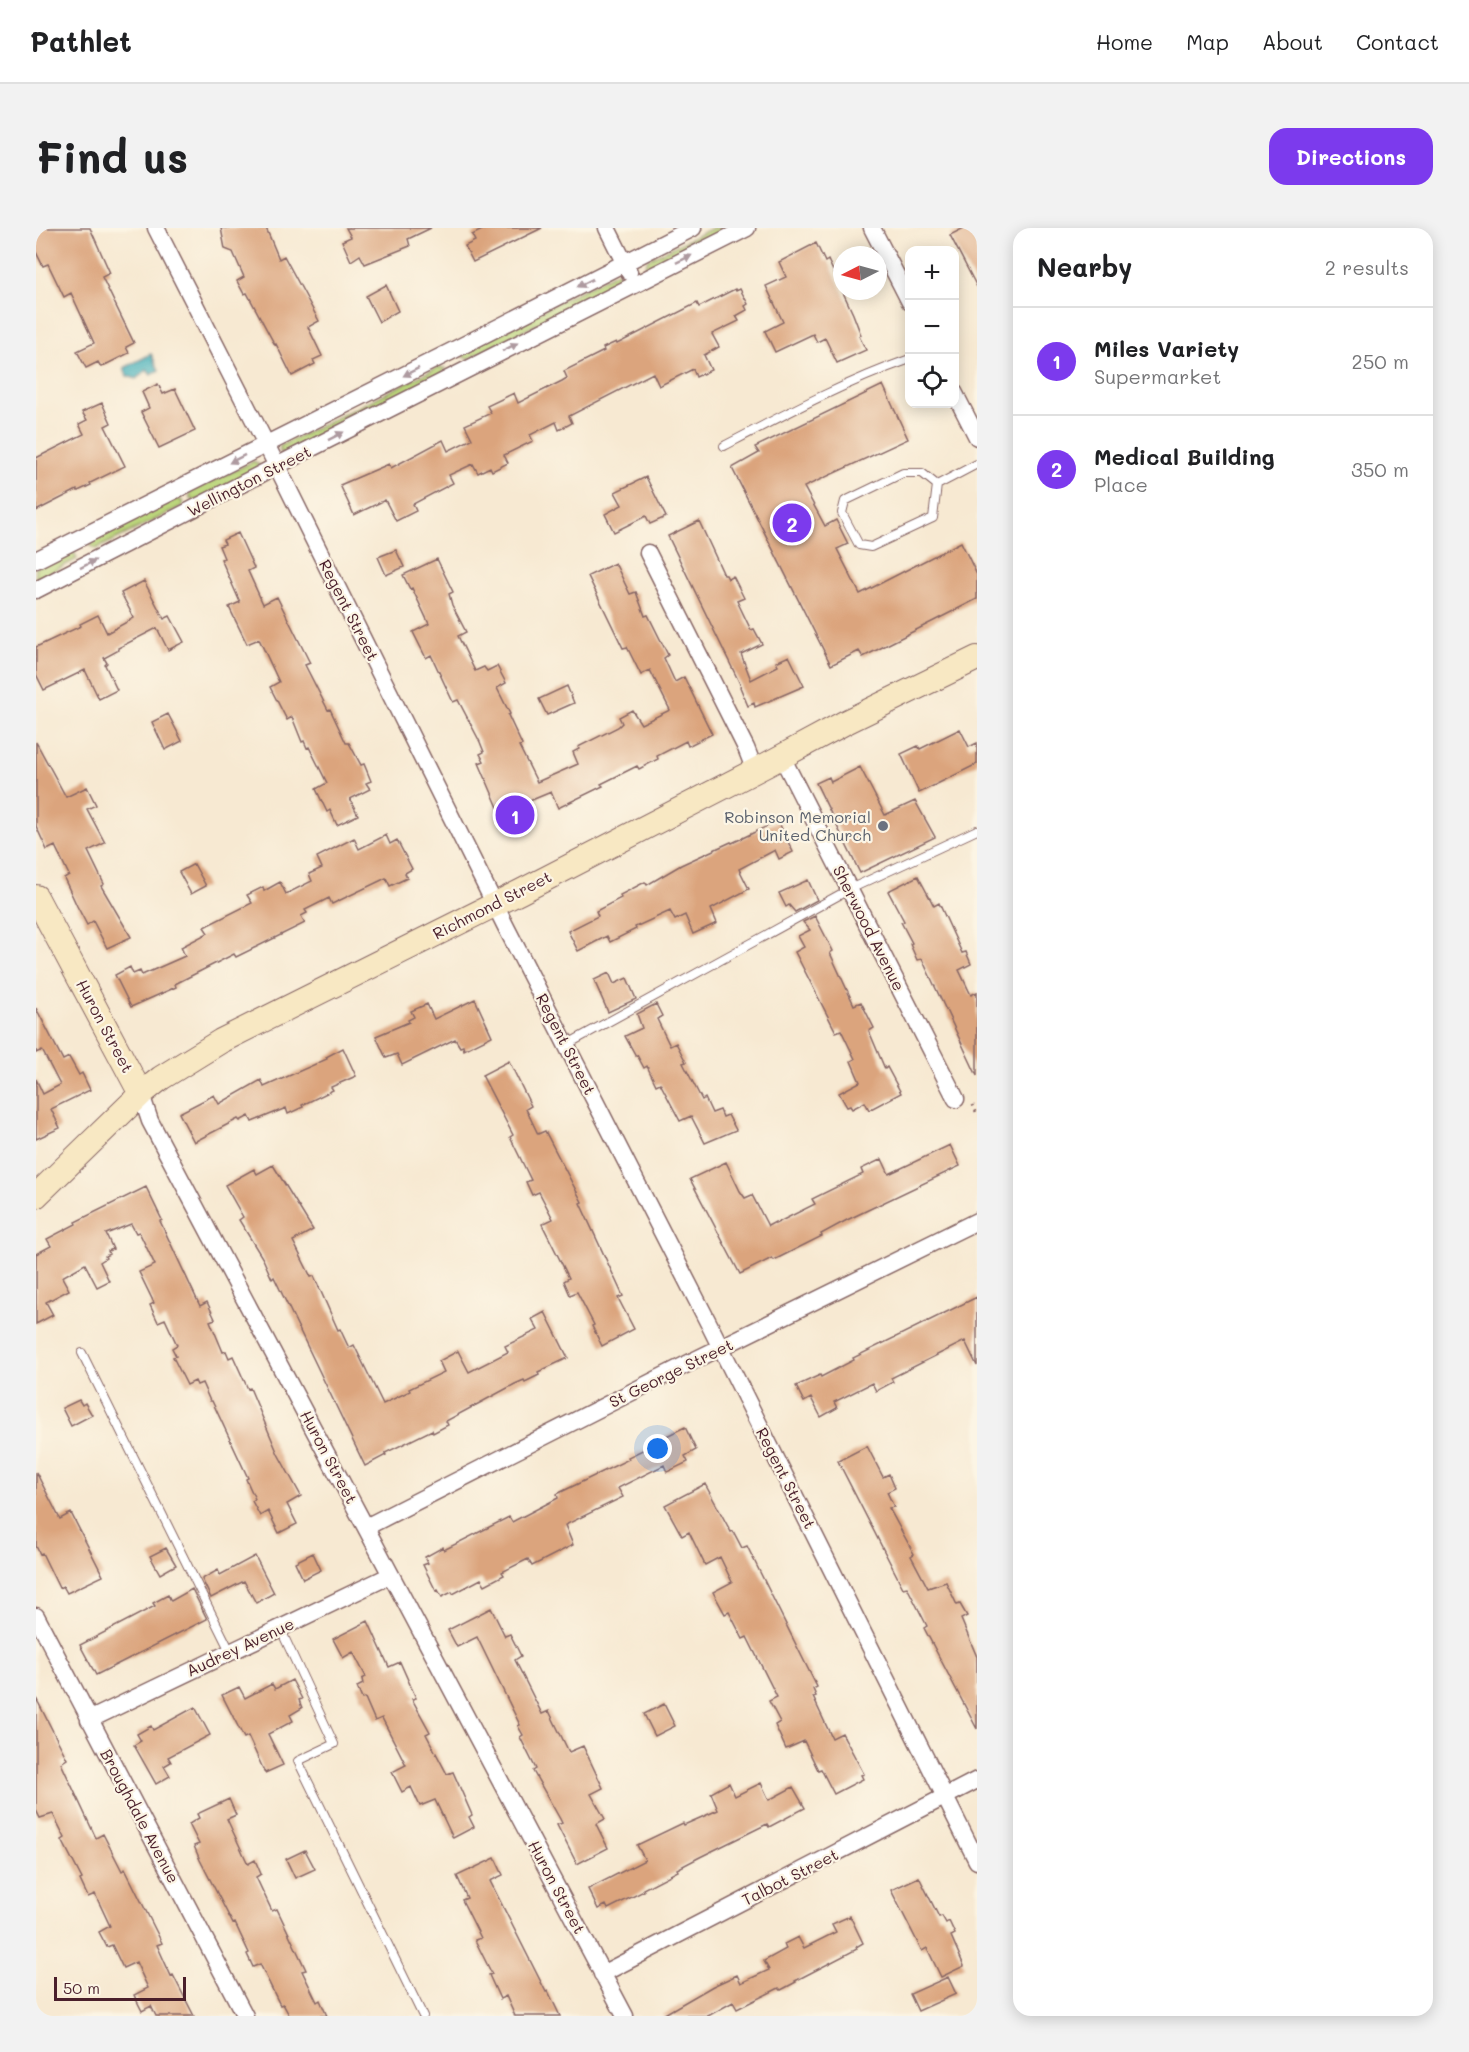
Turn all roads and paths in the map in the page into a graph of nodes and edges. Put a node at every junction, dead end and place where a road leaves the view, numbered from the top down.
1 (156, 228) edge
2 (607, 228) edge
3 (693, 228) edge
4 (747, 228) edge
5 (872, 228) edge
6 (624, 263) junction
7 (634, 284) junction
8 (908, 300) edge
9 (450, 352) junction
10 (905, 360) edge
11 (462, 372) junction
12 (959, 402) edge
13 (977, 436) edge
14 (266, 444) junction
15 (724, 446) dead end
16 (977, 464) edge
17 (277, 466) junction
18 (937, 485) junction
19 (648, 553) dead end
20 (36, 560) edge
21 (36, 590) edge
22 (977, 658) edge
23 (783, 757) junction
24 (755, 771) junction
25 (977, 830) edge
26 (850, 889) junction
27 (36, 897) edge
28 (495, 904) junction
29 (566, 1045) junction
30 (141, 1094) junction
31 (956, 1099) dead end
32 (36, 1196) edge
33 (977, 1221) edge
34 (721, 1348) junction
35 (82, 1353) dead end
36 (366, 1527) junction
37 (391, 1575) junction
38 (36, 1616) edge
39 (280, 1628) junction
40 (230, 1650) junction
41 (89, 1720) junction
42 (977, 1780) edge
43 (945, 1796) junction
44 (977, 1861) edge
45 (603, 1974) junction
46 (245, 2016) edge
47 (423, 2016) edge
48 (625, 2016) edge

1 - 14 street, Regent Street
2 - 6 street
3 - 6 street, Wellington Street
7 -> 4 street, Wellington Street
5 - 8 street
6 - 7 street
6 -> 9 street, Wellington Street
11 -> 7 street, Wellington Street
9 - 11 street
9 -> 14 street, Wellington Street
10 - 15 lane
17 -> 11 street, Wellington Street
12 - 13 street
14 - 17 street, Regent Street
14 -> 20 street, Wellington Street
16 - 18 lane
21 -> 17 street, Wellington Street
17 - 28 street, Regent Street
18 - 18 lane
19 - 24 street
22 - 23 main road, Richmond Street
23 - 24 main road, Richmond Street
23 - 26 street, Sherwood Avenue
24 - 28 main road, Richmond Street
25 - 26 lane
26 - 29 lane
26 - 31 street, Sherwood Avenue
27 - 30 main road, Huron Street
28 - 29 street, Regent Street
28 - 30 main road, Richmond Street
29 - 34 street, Regent Street
30 - 32 main road, Richmond Street
30 - 36 street, Huron Street
33 - 34 street, St George Street
34 - 36 street, St George Street
34 - 43 street, Regent Street
35 - 40 lane
36 - 37 street, Huron Street
37 - 39 street, Audrey Avenue
37 - 45 street, Huron Street
38 - 41 street, Broughdale Avenue
39 - 40 street, Audrey Avenue
39 - 47 lane
40 - 41 street, Audrey Avenue
41 - 46 street, Broughdale Avenue
42 - 43 street, Talbot Street
43 - 44 street, Regent Street
43 - 45 street, Talbot Street
45 - 48 street, Huron Street

